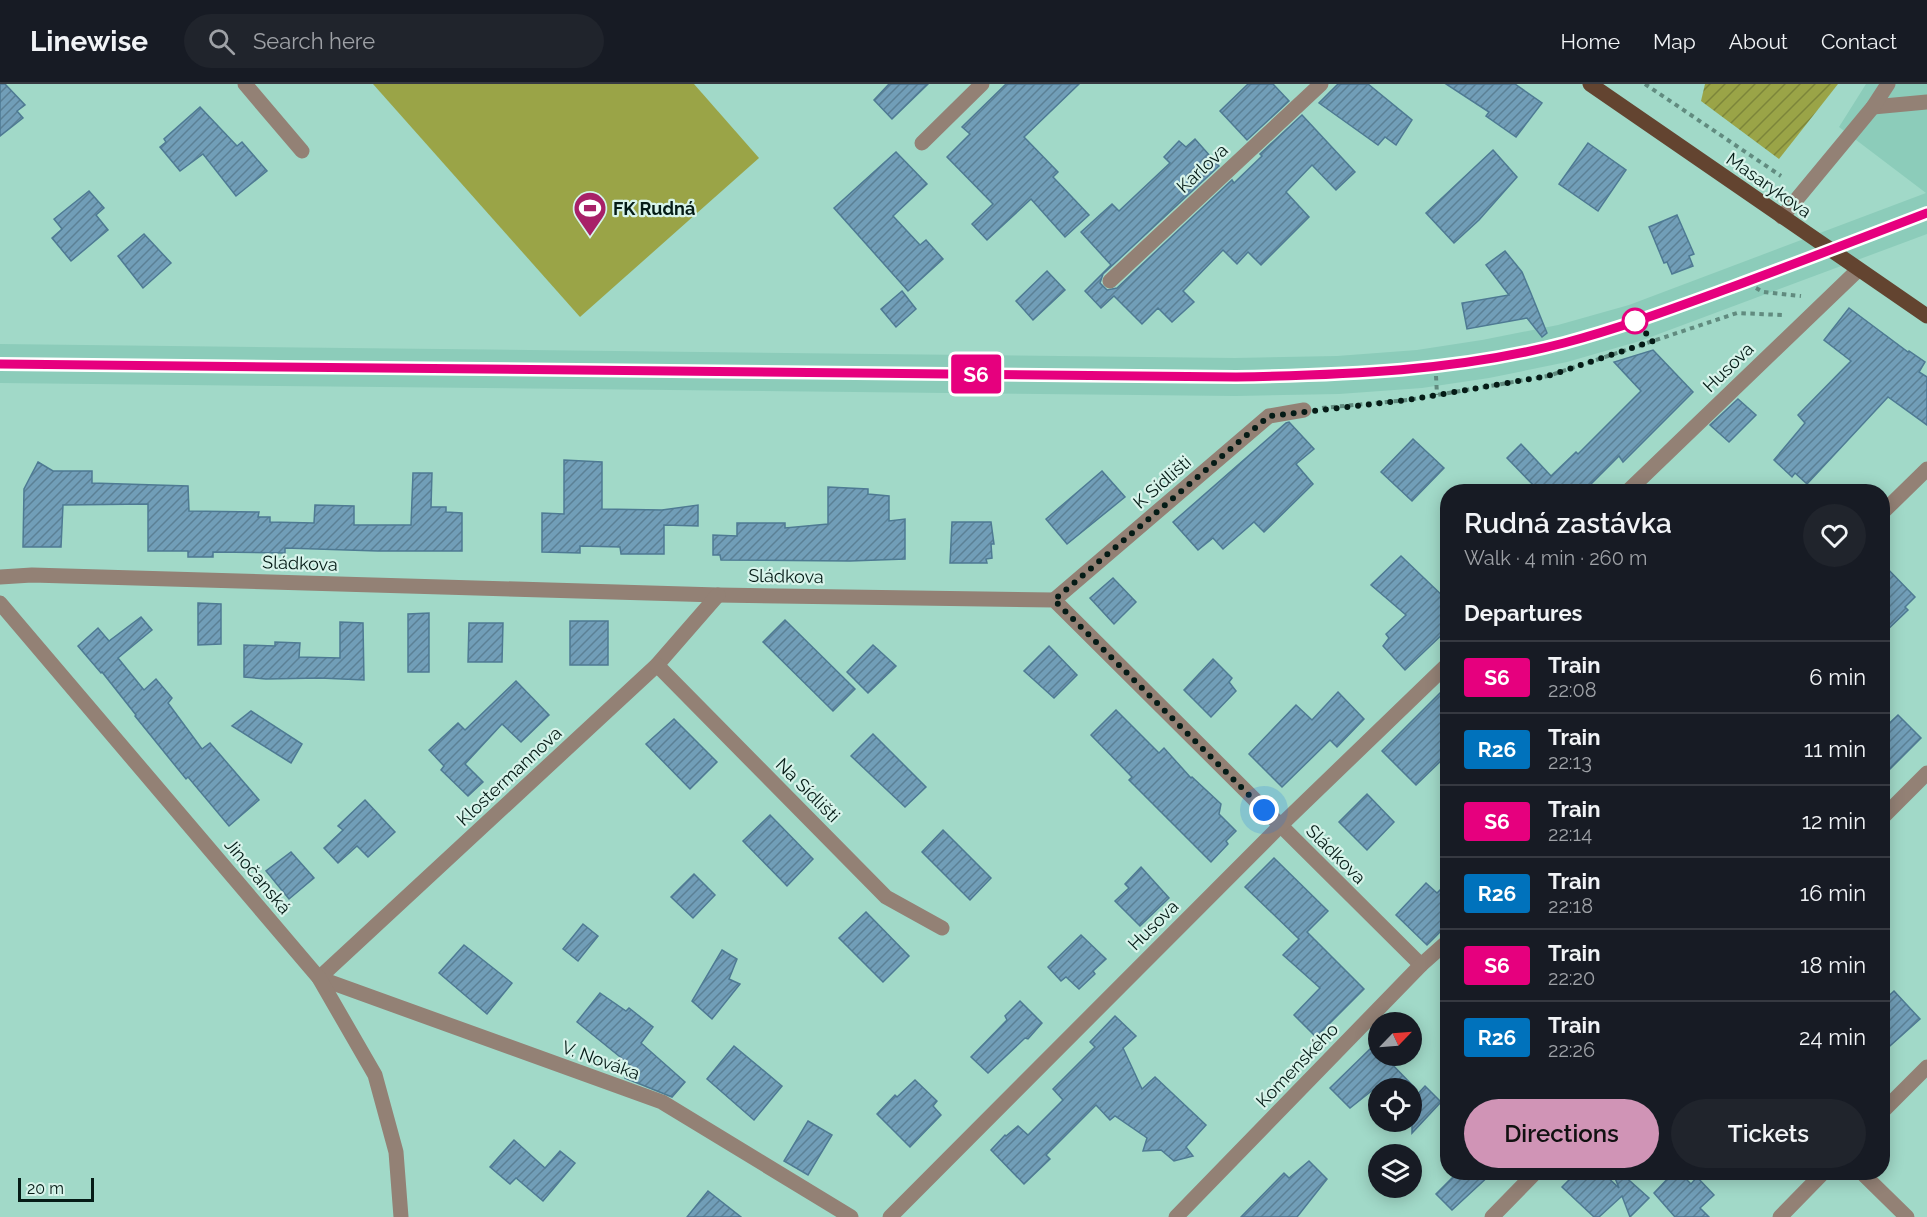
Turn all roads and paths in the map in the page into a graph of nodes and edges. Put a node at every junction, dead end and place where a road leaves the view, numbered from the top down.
1 (244, 84) edge
2 (982, 84) edge
3 (1321, 84) edge
4 (1590, 84) edge
5 (1645, 84) edge
6 (1887, 84) edge
7 (1927, 102) edge
8 (1873, 107) junction
9 (922, 143) dead end
10 (302, 151) dead end
11 (1781, 176) dead end
12 (1782, 218) junction
13 (1858, 270) junction
14 (1110, 281) dead end
15 (1755, 288) dead end
16 (1802, 296) dead end
17 (1809, 316) junction
18 (1927, 316) edge
19 (1436, 376) dead end
20 (1437, 395) junction
21 (1304, 410) joint
22 (1927, 469) edge
23 (1634, 484) edge
24 (1890, 505) edge
25 (0, 577) edge
26 (718, 595) junction
27 (1054, 600) junction
28 (0, 603) edge
29 (657, 666) junction
30 (1440, 672) edge
31 (1927, 773) edge
32 (1890, 810) edge
33 (1280, 826) junction
34 (942, 928) dead end
35 (1440, 948) edge
36 (1421, 965) junction
37 (319, 978) junction
38 (1927, 1068) edge
39 (1890, 1104) edge
40 (1528, 1180) edge
41 (1815, 1180) edge
42 (1869, 1180) edge
43 (401, 1217) edge
44 (851, 1217) edge
45 (890, 1217) edge
46 (1176, 1217) edge
47 (1492, 1217) edge
48 (1780, 1217) edge
49 (1907, 1217) edge

1 - 10 street
2 - 9 street
3 - 14 street, Karlova
4 - 12 main road, Masarykova
5 - 11 path
6 - 8 street
7 - 8 street
8 - 12 street
12 - 13 main road, Masarykova
13 - 17 street, Husova
13 - 18 main road, Masarykova
15 - 16 path
17 - 20 path
17 - 23 street, Husova
19 - 20 path
20 - 21 path
21 - 27 street, K Sídlišti
22 - 24 street
25 - 26 street, Sládkova
26 - 27 street, Sládkova
26 - 29 street, Klostermannova
27 - 33 street, Sládkova
28 - 37 street, Jinočanská
29 - 34 street, Na Sídlišti
29 - 37 street, Klostermannova
30 - 33 street, Husova
31 - 32 street
33 - 36 street, Sládkova
33 - 45 street, Husova
35 - 36 street, Komenského
36 - 46 street, Komenského
37 - 43 street, Jinočanská
37 - 44 street, V. Nováka
38 - 39 street
40 - 47 street
41 - 48 street
42 - 49 street

